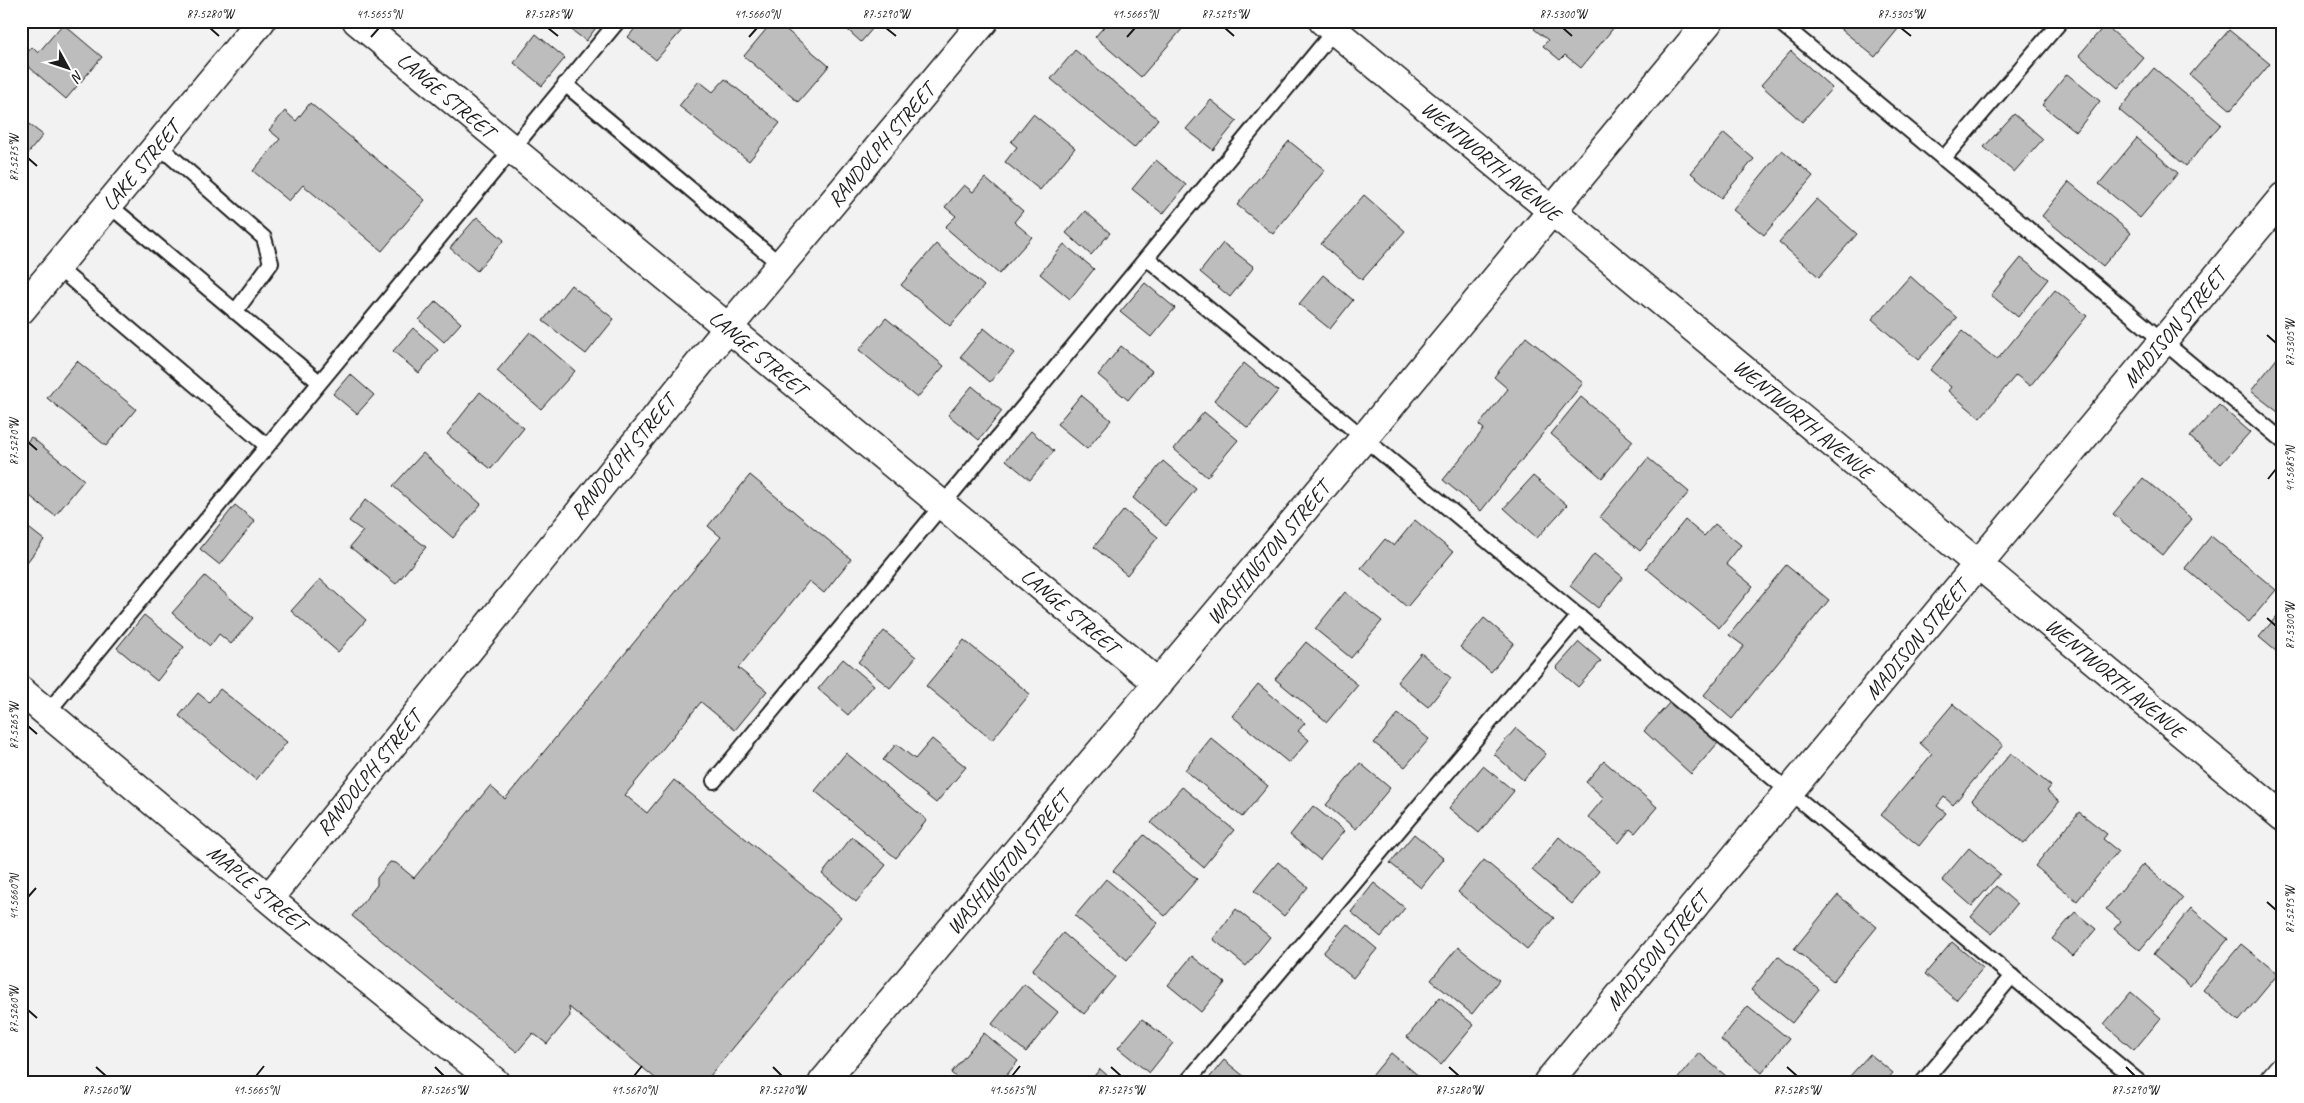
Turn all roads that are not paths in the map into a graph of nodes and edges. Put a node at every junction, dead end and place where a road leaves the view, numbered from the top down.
1 (261, 21) edge
2 (357, 21) edge
3 (618, 21) edge
4 (984, 21) edge
5 (1710, 21) edge
6 (1778, 21) edge
7 (2061, 21) edge
8 (1329, 26) edge
9 (565, 84) junction
10 (158, 145) junction
11 (511, 149) junction
12 (1943, 159) junction
13 (2283, 197) edge
14 (109, 205) junction
15 (1553, 212) junction
16 (1147, 258) junction
17 (781, 265) junction
18 (57, 267) junction
19 (21, 310) edge
20 (235, 312) junction
21 (728, 328) junction
22 (2162, 342) junction
23 (319, 382) junction
24 (1364, 438) junction
25 (2283, 441) edge
26 (267, 446) junction
27 (943, 505) junction
28 (1978, 564) junction
29 (1579, 616) junction
30 (1159, 684) junction
31 (21, 691) edge
32 (47, 713) junction
33 (714, 781) dead end
34 (1790, 791) junction
35 (2283, 817) edge
36 (269, 898) junction
37 (2012, 976) junction
38 (2283, 1070) edge
39 (495, 1082) edge
40 (823, 1082) edge
41 (1186, 1082) edge
42 (1548, 1082) edge
43 (1923, 1082) edge
44 (2139, 1082) edge
45 (2273, 1082) edge

1 - 10 street, LAKE STREET
2 - 11 street, LANGE STREET
3 - 9 lane
4 - 17 street, RANDOLPH STREET
5 - 15 street, WASHINGTON STREET
6 - 12 lane
7 - 12 lane
8 - 15 street, WENTWORTH AVENUE
8 - 16 lane
9 - 11 lane
9 - 17 lane
10 - 14 street, LAKE STREET
10 - 20 lane
11 - 21 street, LANGE STREET
11 - 23 lane
12 - 22 lane
13 - 22 street, MADISON STREET
14 - 18 street, LAKE STREET
14 - 20 lane
15 - 24 street, WASHINGTON STREET
15 - 28 street, WENTWORTH AVENUE
16 - 24 lane
16 - 27 lane
17 - 21 street, RANDOLPH STREET
18 - 19 street, LAKE STREET
18 - 26 lane
20 - 23 lane
21 - 27 street, LANGE STREET
21 - 36 street, RANDOLPH STREET
22 - 25 lane
22 - 28 street, MADISON STREET
23 - 26 lane
24 - 29 lane
24 - 30 street, WASHINGTON STREET
26 - 32 lane
27 - 30 street, LANGE STREET
27 - 33 lane
28 - 34 street, MADISON STREET
28 - 35 street, WENTWORTH AVENUE
29 - 34 lane
29 - 41 lane
30 - 40 street, WASHINGTON STREET
31 - 32 street, MAPLE STREET
32 - 36 street, MAPLE STREET
34 - 37 lane
34 - 42 street, MADISON STREET
36 - 39 street, MAPLE STREET
37 - 43 lane
37 - 44 lane
38 - 45 street

